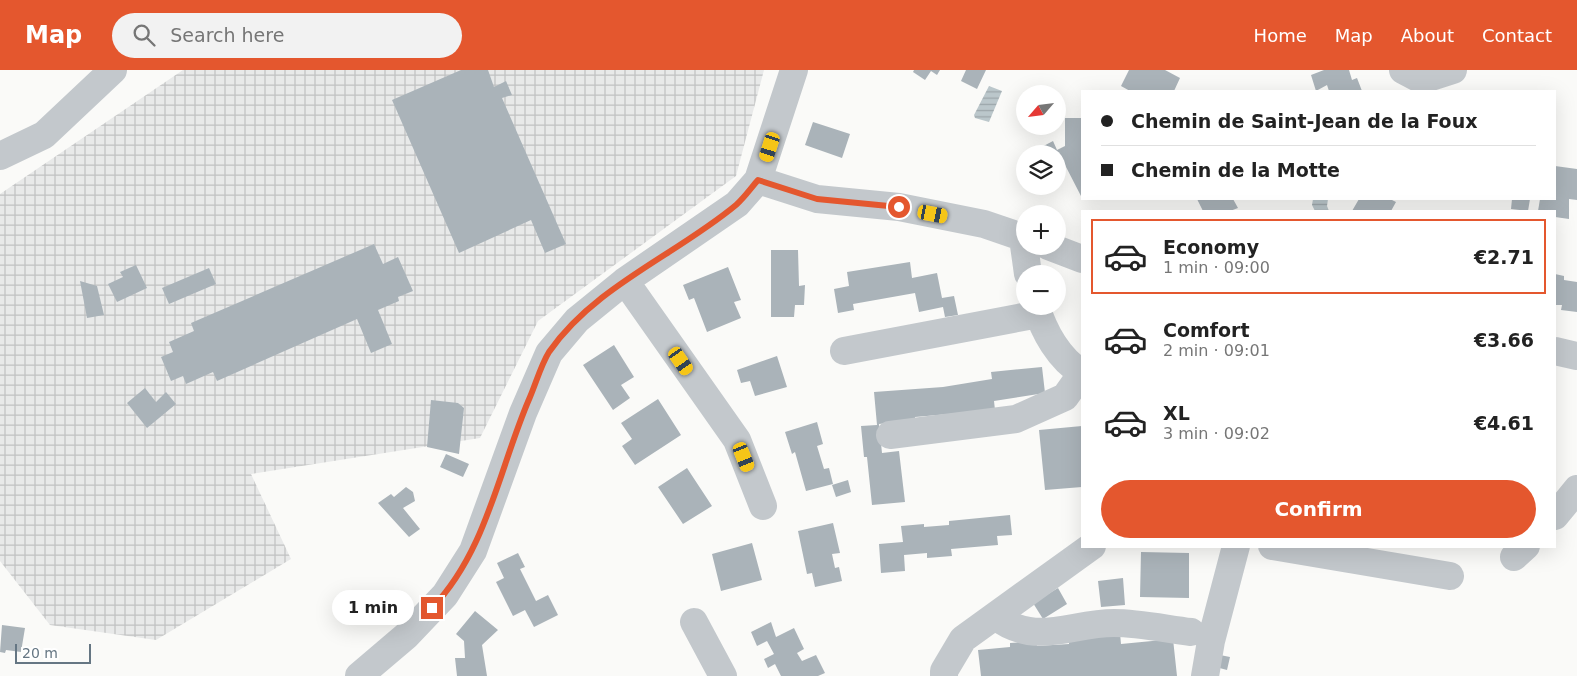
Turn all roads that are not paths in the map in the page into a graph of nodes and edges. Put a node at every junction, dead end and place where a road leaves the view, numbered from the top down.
1 (113, 70) edge
2 (794, 70) edge
3 (1403, 70) edge
4 (1452, 70) edge
5 (0, 156) edge
6 (758, 180) junction
7 (1016, 235) edge
8 (1066, 253) edge
9 (1081, 258) edge
10 (625, 281) junction
11 (1016, 314) edge
12 (1039, 315) edge
13 (844, 351) dead end
14 (1556, 351) edge
15 (1577, 356) edge
16 (1081, 372) edge
17 (1081, 374) edge
18 (890, 436) dead end
19 (1577, 488) edge
20 (763, 506) dead end
21 (1556, 515) edge
22 (1089, 548) edge
23 (1235, 548) edge
24 (1284, 548) edge
25 (1450, 576) dead end
26 (995, 616) junction
27 (694, 622) dead end
28 (1191, 632) dead end
29 (359, 676) edge
30 (723, 676) edge
31 (944, 676) edge
32 (1206, 676) edge

1 - 5 street
2 - 6 street
3 - 4 street
6 - 7 street
6 - 10 street
8 - 9 street
10 - 20 street
10 - 29 street
11 - 13 street
12 - 16 street
14 - 15 street
17 - 18 street
19 - 21 street
22 - 26 street
23 - 32 street
24 - 25 street
26 - 28 street
26 - 31 street
27 - 30 street

